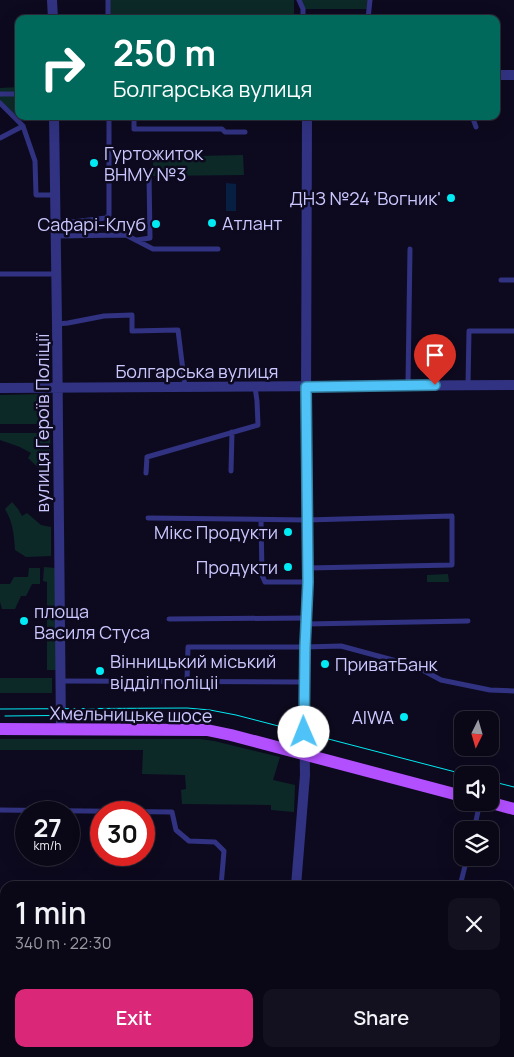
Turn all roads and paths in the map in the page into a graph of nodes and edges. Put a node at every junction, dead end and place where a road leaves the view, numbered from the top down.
1 (52, 0) edge
2 (108, 0) edge
3 (299, 0) edge
4 (370, 0) edge
5 (53, 15) edge
6 (108, 15) edge
7 (303, 15) edge
8 (368, 15) edge
9 (500, 74) edge
10 (514, 75) edge
11 (0, 94) edge
12 (15, 94) edge
13 (0, 103) edge
14 (15, 118) edge
15 (17, 120) edge
16 (54, 120) edge
17 (109, 120) edge
18 (134, 120) edge
19 (308, 120) edge
20 (473, 120) edge
21 (23, 126) junction
22 (476, 127) dead end
23 (245, 132) dead end
24 (0, 138) edge
25 (149, 174) dead end
26 (54, 195) junction
27 (55, 224) junction
28 (55, 236) junction
29 (136, 240) junction
30 (218, 249) dead end
31 (410, 249) dead end
32 (0, 274) edge
33 (56, 274) junction
34 (501, 280) dead end
35 (514, 280) edge
36 (57, 324) junction
37 (514, 331) edge
38 (468, 385) junction
39 (408, 386) junction
40 (514, 386) edge
41 (58, 387) junction
42 (255, 387) junction
43 (306, 387) junction
44 (0, 388) edge
45 (185, 388) junction
46 (232, 432) junction
47 (231, 471) dead end
48 (146, 473) dead end
49 (148, 518) dead end
50 (262, 520) junction
51 (306, 520) junction
52 (308, 568) junction
53 (308, 582) junction
54 (169, 619) dead end
55 (306, 621) junction
56 (468, 621) dead end
57 (305, 647) junction
58 (61, 681) junction
59 (187, 681) junction
60 (304, 682) junction
61 (514, 691) edge
62 (0, 729) edge
63 (61, 730) junction
64 (304, 755) junction
65 (454, 794) edge
66 (499, 805) edge
67 (514, 809) edge
68 (0, 810) edge
69 (465, 866) edge
70 (221, 881) edge
71 (296, 881) edge
72 (461, 881) edge

1 - 5 street
2 - 6 lane
3 - 7 lane
4 - 8 lane
9 - 10 street
11 - 12 lane
13 - 14 lane
15 - 21 lane
16 - 26 street, вулиця Героїв Поліції
17 - 27 lane
18 - 23 lane
19 - 43 street
20 - 22 lane
21 - 24 lane
21 - 26 lane
25 - 29 lane
26 - 27 street, вулиця Героїв Поліції
27 - 28 street, вулиця Героїв Поліції
28 - 29 lane
28 - 33 street, вулиця Героїв Поліції
29 - 30 lane
31 - 39 lane
32 - 33 lane
33 - 36 street, вулиця Героїв Поліції
34 - 35 lane
36 - 41 street, вулиця Героїв Поліції
36 - 45 lane
37 - 38 lane
38 - 39 street, Болгарська вулиця
38 - 40 street, Болгарська вулиця
39 - 43 street, Болгарська вулиця
41 - 44 street, Болгарська вулиця
41 - 45 street, Болгарська вулиця
41 - 58 street, вулиця Героїв Поліції
42 - 43 street, Болгарська вулиця
42 - 45 street, Болгарська вулиця
42 - 46 lane
43 - 51 street
46 - 47 lane
46 - 48 lane
49 - 50 lane
50 - 51 lane
50 - 53 lane
51 - 52 street
51 - 52 lane
52 - 53 street
53 - 55 street
54 - 55 lane
55 - 56 lane
55 - 57 street
57 - 59 lane
57 - 60 street
57 - 61 lane
58 - 59 lane
58 - 63 street, вулиця Героїв Поліції
59 - 60 lane
60 - 64 street
62 - 63 main road, Хмельницьке шосе
63 - 64 main road, Хмельницьке шосе
64 - 65 main road, Хмельницьке шосе
64 - 71 street
66 - 67 main road
68 - 70 lane
69 - 72 lane

